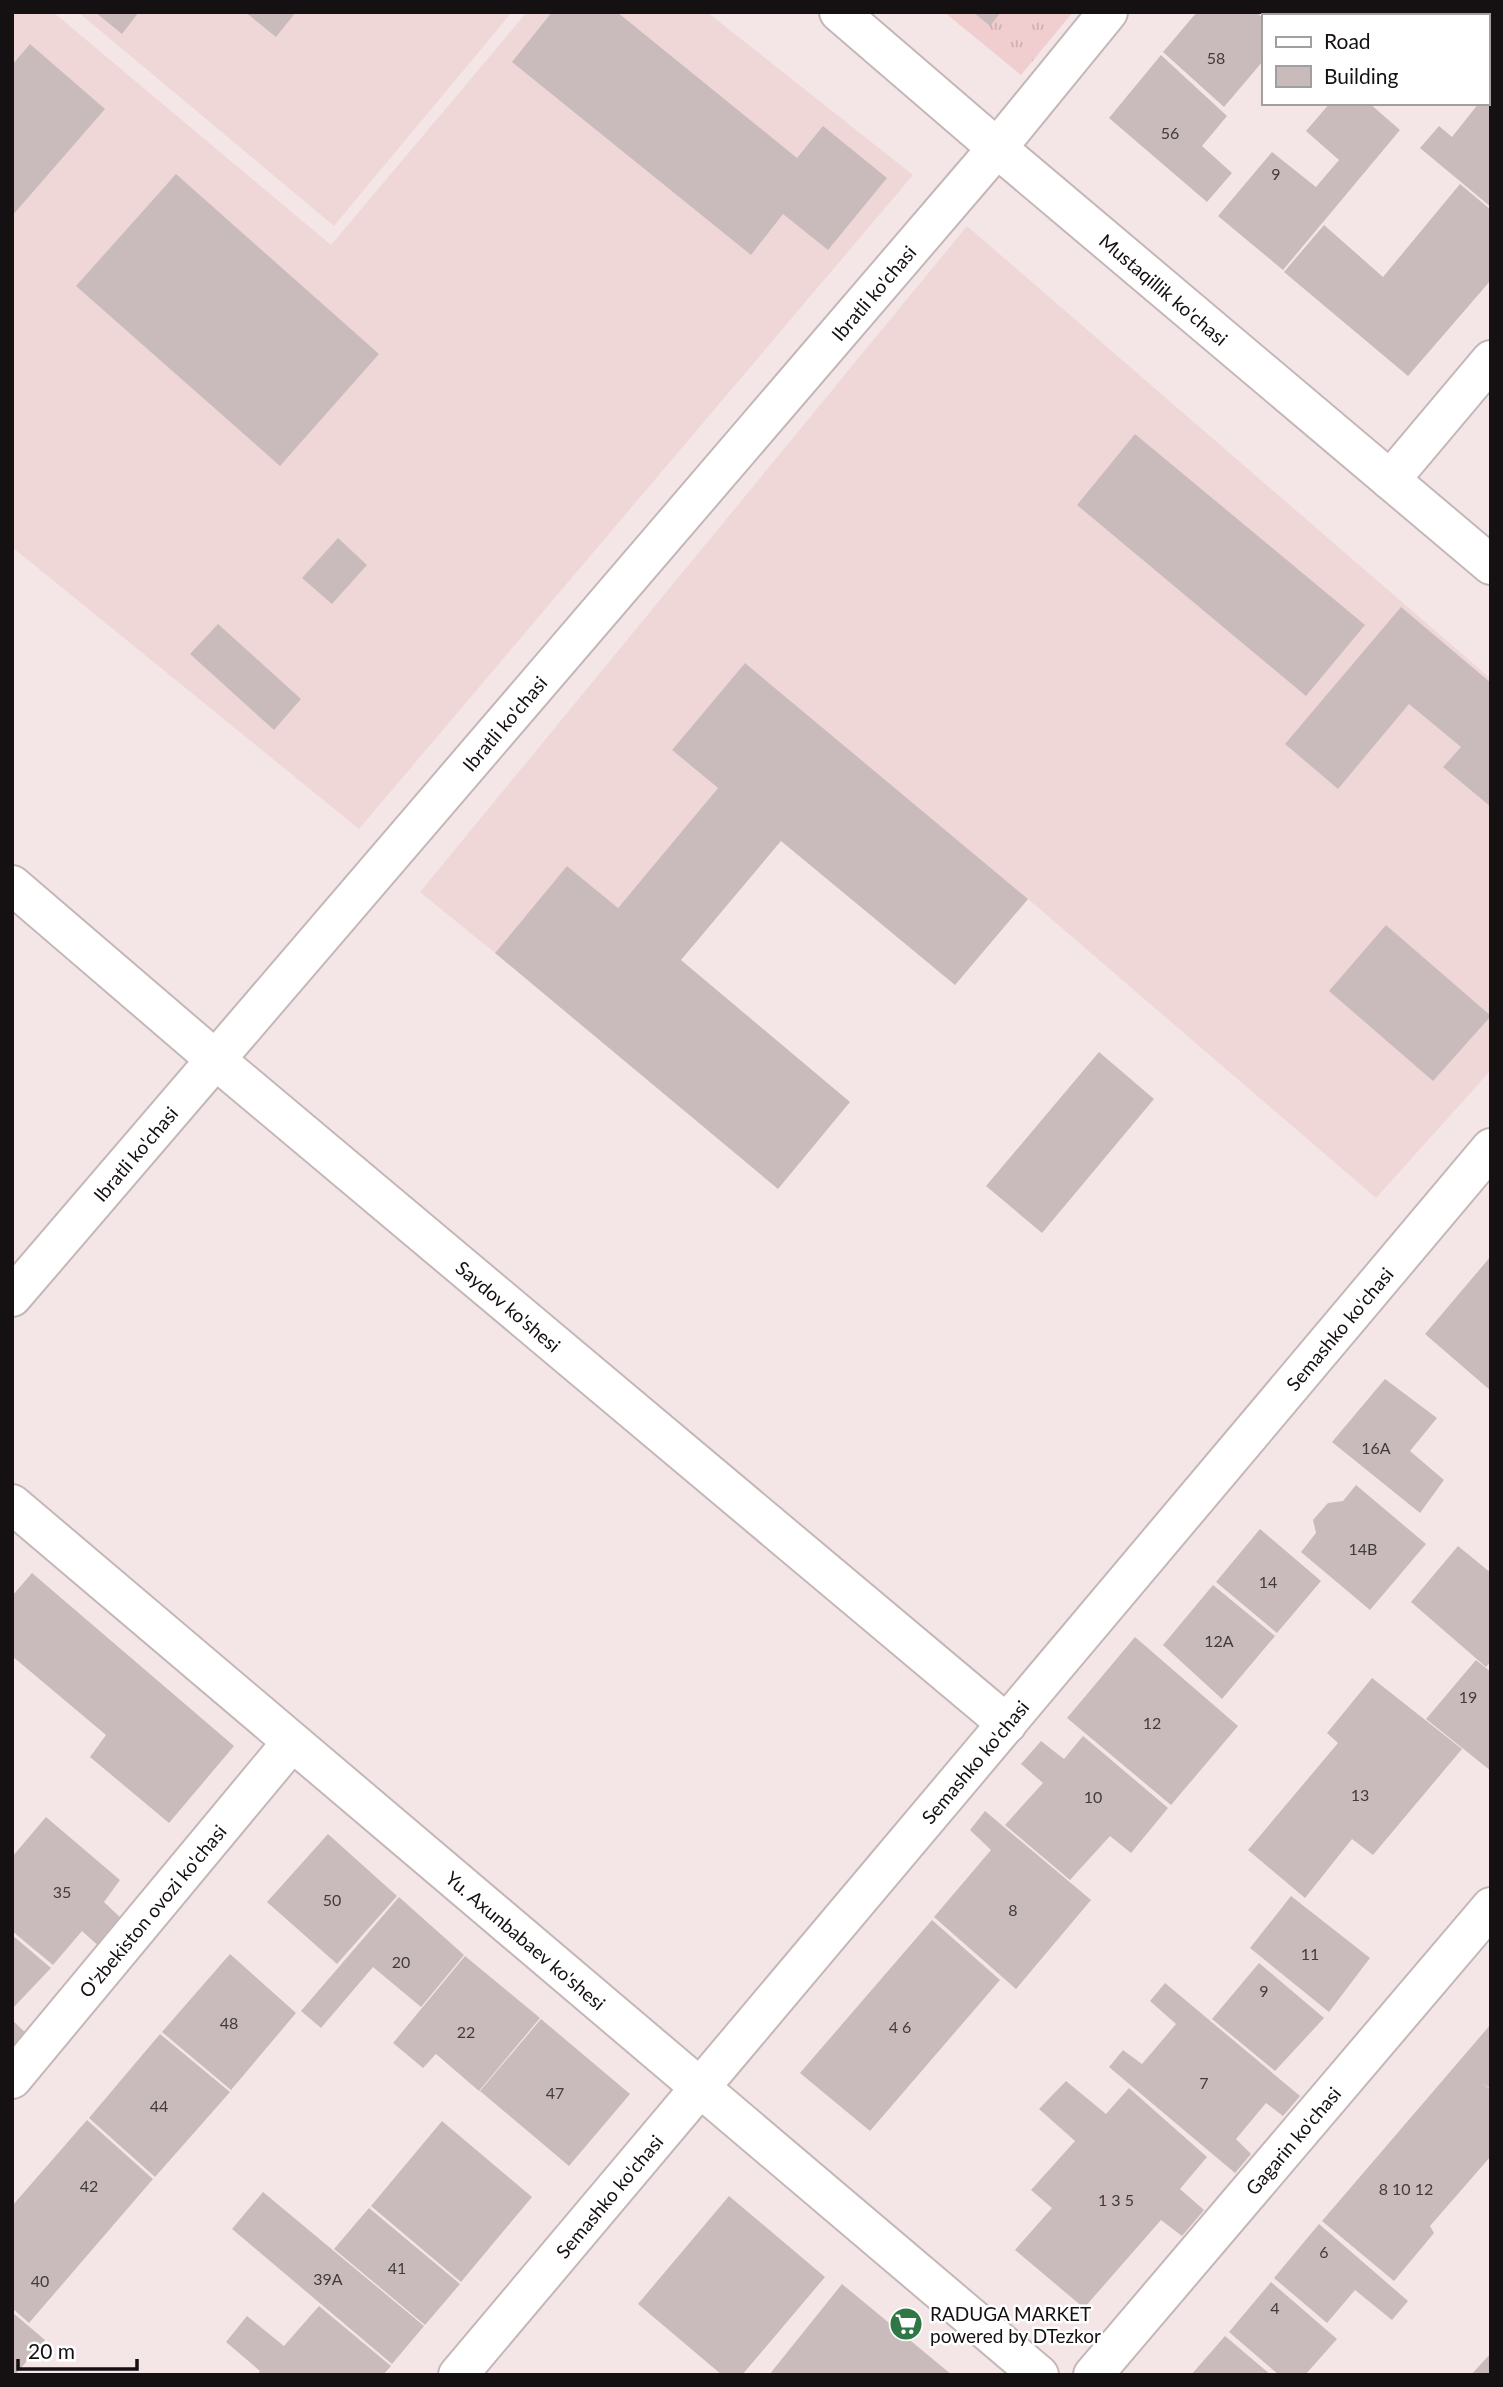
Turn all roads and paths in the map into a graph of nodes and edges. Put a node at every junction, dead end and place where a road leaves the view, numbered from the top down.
1 (839, 12) edge
2 (1108, 12) edge
3 (997, 148) junction
4 (1491, 360) edge
5 (1390, 480) junction
6 (1491, 565) edge
7 (12, 885) edge
8 (216, 1060) junction
9 (1491, 1148) edge
10 (12, 1297) edge
11 (12, 1504) edge
12 (1007, 1724) junction
13 (292, 1742) junction
14 (1491, 1907) edge
15 (12, 2078) edge
16 (701, 2088) junction
17 (458, 2375) edge
18 (1039, 2375) edge
19 (1093, 2375) edge

1 - 3 street, Mustaqillik ko'chasi
2 - 3 street, Ibratli ko'chasi
3 - 5 street, Mustaqillik ko'chasi
3 - 8 street, Ibratli ko'chasi
4 - 5 street
5 - 6 street, Mustaqillik ko'chasi
7 - 8 street, Saydov ko'shesi
8 - 10 street, Ibratli ko'chasi
8 - 12 street, Saydov ko'shesi
9 - 12 street, Semashko ko'chasi
11 - 13 street, Yu. Axunbabaev ko'shesi
12 - 16 street, Semashko ko'chasi
13 - 15 street, O'zbekiston ovozi ko'chasi
13 - 16 street, Yu. Axunbabaev ko'shesi
14 - 19 street, Gagarin ko'chasi
16 - 17 street, Semashko ko'chasi
16 - 18 street, Yu. Axunbabaev ko'shesi

